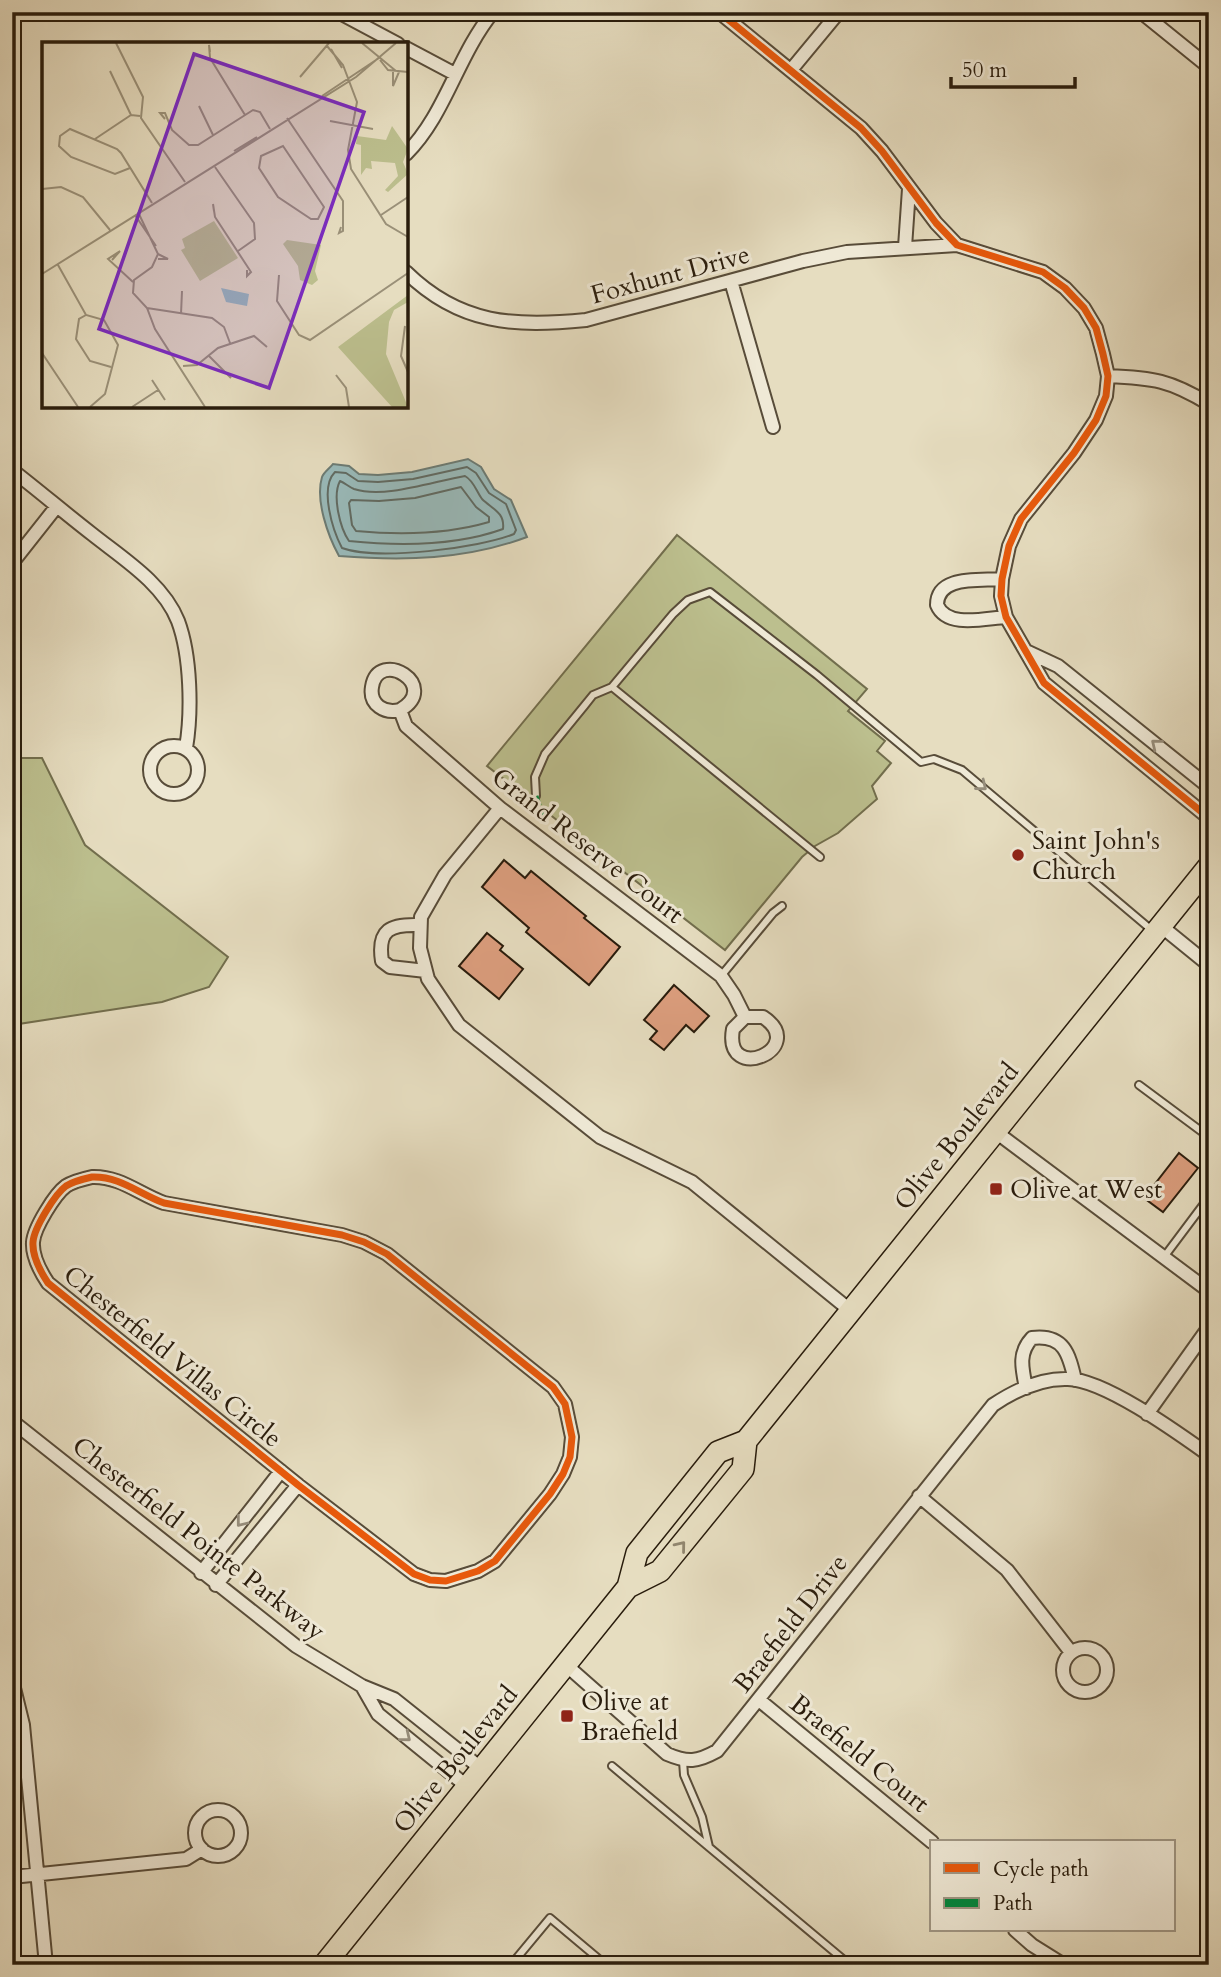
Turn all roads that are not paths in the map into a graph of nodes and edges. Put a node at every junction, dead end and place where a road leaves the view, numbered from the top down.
1 (338, 12) edge
2 (493, 12) edge
3 (719, 12) edge
4 (839, 12) edge
5 (1141, 12) edge
6 (394, 42) edge
7 (408, 49) edge
8 (1209, 67) edge
9 (791, 70) junction
10 (455, 74) junction
11 (408, 151) edge
12 (909, 189) junction
13 (957, 246) junction
14 (905, 247) junction
15 (408, 274) edge
16 (731, 281) junction
17 (1108, 376) junction
18 (1209, 404) edge
19 (773, 427) dead end
20 (12, 470) edge
21 (57, 506) junction
22 (12, 563) edge
23 (1002, 579) junction
24 (1006, 617) junction
25 (1027, 652) junction
26 (612, 687) junction
27 (400, 710) dead end
28 (186, 748) dead end
29 (1209, 787) edge
30 (536, 796) dead end
31 (500, 808) junction
32 (1209, 818) edge
33 (820, 857) dead end
34 (1209, 866) edge
35 (782, 906) dead end
36 (419, 925) junction
37 (1158, 930) junction
38 (1209, 965) edge
39 (426, 971) junction
40 (721, 976) junction
41 (745, 1017) dead end
42 (1139, 1085) dead end
43 (996, 1132) junction
44 (1209, 1137) edge
45 (1209, 1197) edge
46 (1164, 1257) junction
47 (1209, 1291) edge
48 (851, 1311) junction
49 (1209, 1327) edge
50 (1075, 1380) junction
51 (1026, 1388) junction
52 (1147, 1414) junction
53 (12, 1421) edge
54 (746, 1441) junction
55 (1209, 1455) edge
56 (281, 1471) junction
57 (298, 1485) junction
58 (919, 1496) junction
59 (201, 1573) junction
60 (216, 1585) junction
61 (628, 1587) junction
62 (1070, 1651) dead end
63 (566, 1665) junction
64 (12, 1680) edge
65 (362, 1686) junction
66 (758, 1700) junction
67 (683, 1761) junction
68 (612, 1766) dead end
69 (483, 1770) junction
70 (469, 1788) junction
71 (930, 1840) edge
72 (709, 1847) junction
73 (202, 1849) dead end
74 (37, 1875) junction
75 (12, 1877) edge
76 (1017, 1932) edge
77 (46, 1965) edge
78 (324, 1965) edge
79 (511, 1965) edge
80 (606, 1965) edge
81 (850, 1965) edge
82 (1064, 1965) edge

1 - 6 street
2 - 10 street
3 - 9 street
4 - 9 street
5 - 8 street
7 - 10 street
9 - 12 street
10 - 11 street
12 - 13 street
12 - 14 street
13 - 14 street, Foxhunt Drive
13 - 17 street
14 - 16 street, Foxhunt Drive
15 - 16 street, Foxhunt Drive
16 - 19 street
17 - 18 street
17 - 23 street
20 - 21 street
21 - 22 street
21 - 28 street
23 - 24 street
23 - 24 street
24 - 25 street
29 -> 25 street
25 - 32 street
26 - 30 lane
26 - 33 lane
26 -> 37 lane
27 - 31 street, Grand Reserve Court
31 - 36 street
31 - 40 street, Grand Reserve Court
34 - 37 main road, Olive Boulevard
35 - 40 lane
36 - 39 street
36 - 39 street
37 - 38 street
37 - 43 main road, Olive Boulevard
39 - 48 street
40 - 41 street, Grand Reserve Court
42 - 44 lane
43 - 46 street
43 - 48 main road, Olive Boulevard
45 - 46 lane
46 - 47 street
48 - 54 main road, Olive Boulevard
49 - 52 street
50 - 51 street, Braefield Drive
50 - 51 street
50 - 52 street, Braefield Drive
51 - 58 street, Braefield Drive
52 - 55 street, Braefield Drive
53 - 59 street, Chesterfield Pointe Parkway
54 - 61 main road, Olive Boulevard
61 -> 54 main road, Olive Boulevard
56 - 57 street, Chesterfield Villas Circle
56 - 57 street, Chesterfield Villas Circle
56 -> 59 street, Chesterfield Villas Circle
57 - 60 street
58 - 62 street
58 - 66 street, Braefield Drive
59 - 60 street, Chesterfield Pointe Parkway
60 - 65 street, Chesterfield Pointe Parkway
61 - 63 main road, Olive Boulevard
63 - 67 street
63 - 69 main road, Olive Boulevard
64 - 74 street
65 - 69 street, Chesterfield Pointe Parkway
65 -> 70 street, Chesterfield Pointe Parkway
66 - 67 street, Braefield Drive
66 - 71 street, Braefield Court
67 - 72 lane
68 - 72 lane
69 - 70 main road, Olive Boulevard
70 - 78 main road, Olive Boulevard
72 - 81 lane
73 - 74 street
74 - 75 street
74 - 77 street
76 - 82 street
79 - 80 lane

